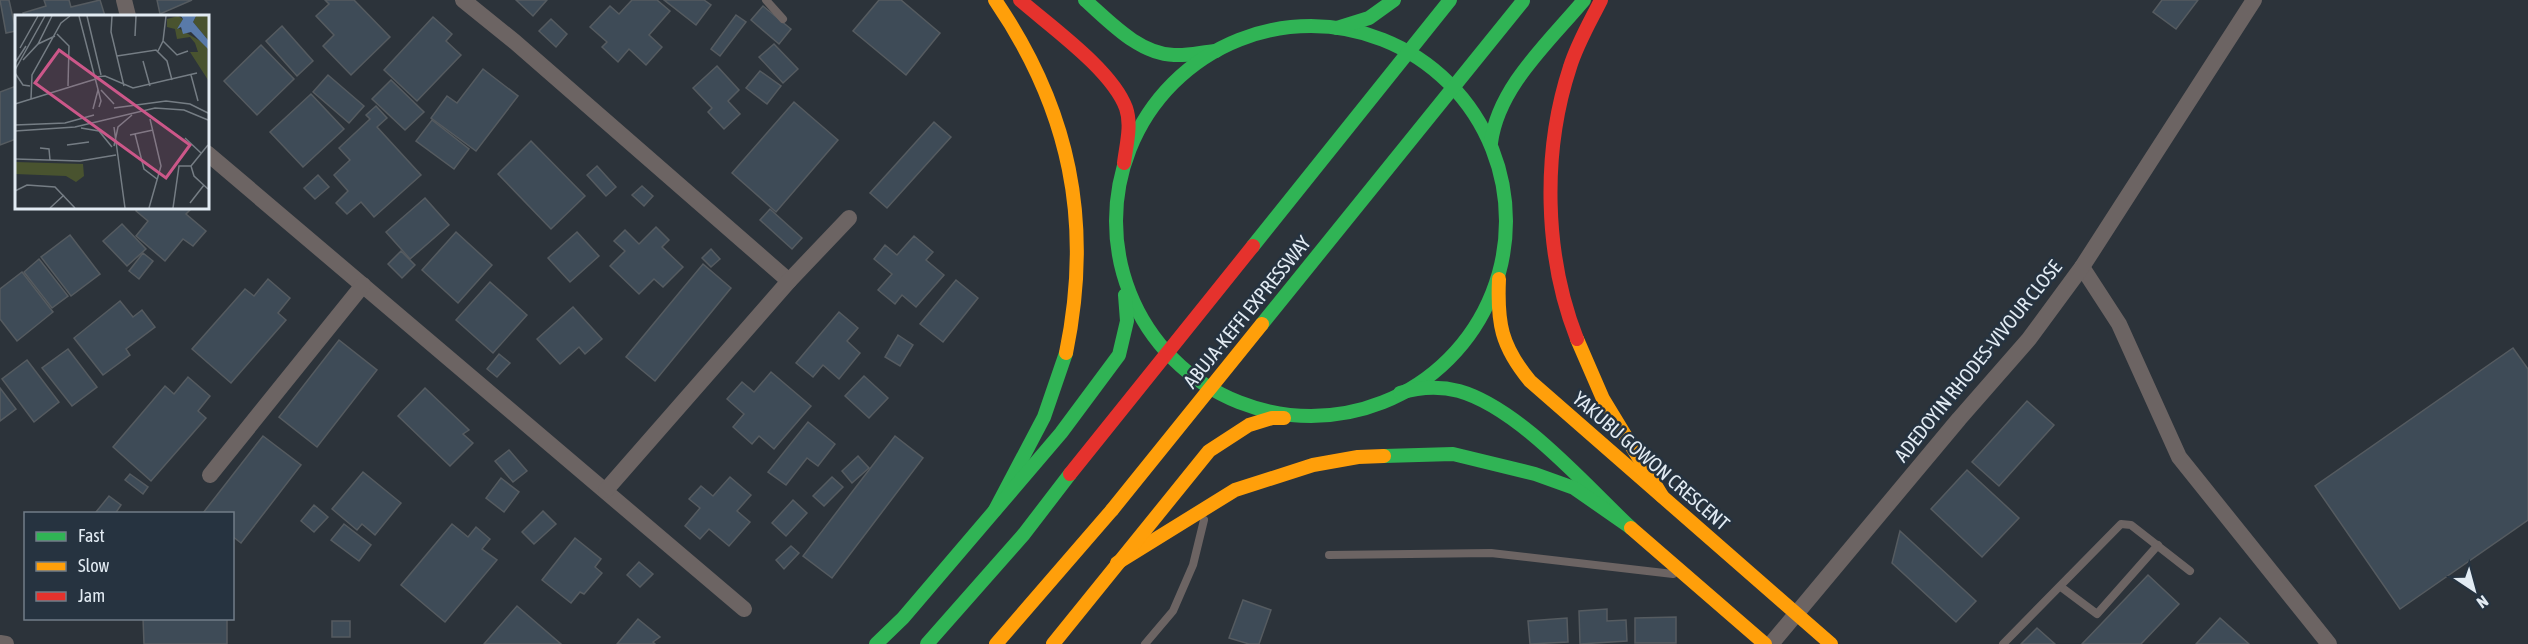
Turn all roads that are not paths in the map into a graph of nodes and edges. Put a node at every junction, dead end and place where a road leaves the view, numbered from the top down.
1 (124, 0) edge
2 (463, 0) edge
3 (766, 0) edge
4 (995, 0) edge
5 (1020, 0) edge
6 (1085, 0) edge
7 (1394, 0) edge
8 (1450, 0) edge
9 (1584, 0) edge
10 (1601, 0) edge
11 (2254, 0) edge
12 (1523, 1) edge
13 (128, 15) edge
14 (783, 19) dead end
15 (1337, 28) junction
16 (1216, 51) junction
17 (1491, 143) junction
18 (208, 154) edge
19 (1124, 163) junction
20 (849, 218) dead end
21 (2082, 267) junction
22 (1499, 279) junction
23 (789, 282) junction
24 (1124, 282) junction
25 (363, 285) junction
26 (1400, 393) junction
27 (1300, 417) junction
28 (210, 475) dead end
29 (606, 490) junction
30 (1662, 496) junction
31 (1208, 507) junction
32 (995, 510) junction
33 (1630, 527) junction
34 (2158, 545) junction
35 (1329, 555) dead end
36 (1117, 563) junction
37 (2190, 571) dead end
38 (1685, 575) junction
39 (2061, 587) junction
40 (744, 609) dead end
41 (1797, 616) junction
42 (1823, 642) edge
43 (0, 643) edge
44 (6, 644) edge
45 (876, 644) edge
46 (927, 644) edge
47 (996, 644) edge
48 (1053, 644) edge
49 (1144, 644) edge
50 (1765, 644) edge
51 (1772, 644) edge
52 (2003, 644) edge
53 (2329, 644) edge

1 - 13 street
2 - 23 street
3 - 14 lane
4 - 32 main road
5 - 19 main road
6 - 16 main road
7 - 15 main road
8 - 46 main road, ABUJA-KEFFI EXPRESSWAY, bridge
9 - 17 main road
10 - 30 main road
11 - 21 street, ADEDOYIN RHODES-VIVOUR CLOSE
12 - 47 main road, ABUJA-KEFFI EXPRESSWAY, bridge
15 - 16 main road
15 - 17 main road
16 - 19 main road
17 - 22 main road
18 - 25 street
19 - 24 main road
20 - 23 street
21 - 41 street, ADEDOYIN RHODES-VIVOUR CLOSE
21 - 53 street
22 - 26 main road
22 - 30 main road, YAKUBU GOWON CRESCENT
23 - 29 street
24 - 27 main road
24 - 32 main road
25 - 28 street
25 - 29 street
26 - 27 main road
26 - 33 main road
27 - 36 main road
29 - 40 street
30 - 41 main road, YAKUBU GOWON CRESCENT
31 - 33 main road
31 - 36 main road
31 - 49 lane
32 - 45 main road
33 - 38 main road
34 - 37 lane
34 - 39 lane
34 - 39 lane
35 - 38 lane
36 - 48 main road
38 - 50 main road
39 - 52 lane
41 - 42 main road, YAKUBU GOWON CRESCENT
41 - 51 street, ADEDOYIN RHODES-VIVOUR CLOSE
43 - 44 street

